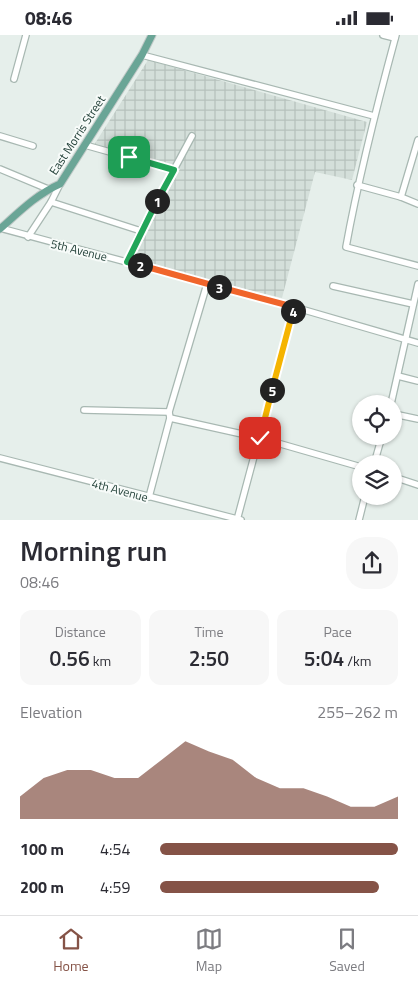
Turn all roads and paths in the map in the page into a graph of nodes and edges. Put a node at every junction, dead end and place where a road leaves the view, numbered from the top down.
1 (26, 35) edge
2 (152, 35) edge
3 (383, 35) edge
4 (396, 37) edge
5 (142, 55) junction
6 (14, 79) dead end
7 (374, 116) junction
8 (192, 135) dead end
9 (0, 136) edge
10 (418, 140) edge
11 (85, 145) junction
12 (33, 146) dead end
13 (0, 169) edge
14 (174, 170) junction
15 (60, 184) junction
16 (357, 185) junction
17 (48, 189) junction
18 (401, 197) junction
19 (51, 202) junction
20 (418, 204) edge
21 (0, 228) edge
22 (141, 231) junction
23 (28, 237) junction
24 (127, 262) junction
25 (418, 267) edge
26 (418, 283) edge
27 (207, 284) junction
28 (333, 286) dead end
29 (414, 304) junction
30 (294, 307) junction
31 (405, 340) junction
32 (418, 343) edge
33 (398, 376) junction
34 (418, 381) edge
35 (393, 395) edge
36 (84, 409) dead end
37 (169, 415) junction
38 (402, 415) edge
39 (418, 419) edge
40 (260, 438) junction
41 (0, 458) edge
42 (352, 464) edge
43 (402, 480) edge
44 (418, 485) edge
45 (149, 497) junction
46 (363, 505) edge
47 (239, 520) edge
48 (359, 520) edge

1 - 6 street
2 - 5 main road, East Morris Street
3 - 4 street
4 - 7 street
5 - 7 street
5 - 11 main road, East Morris Street
7 - 16 street
8 - 14 street
9 - 12 street
10 - 18 street
11 - 14 street
11 - 15 main road, East Morris Street
13 - 17 street
14 - 22 street
15 - 17 main road, East Morris Street
15 - 19 street
16 - 18 street
16 - 25 street
17 - 21 main road, East Morris Street
18 - 20 street
19 - 22 street
19 - 23 street
21 - 23 street, 5th Avenue
22 - 24 street
23 - 24 street, 5th Avenue
24 - 27 street, 5th Avenue
26 - 29 street
27 - 30 street, 5th Avenue
27 - 37 street
28 - 29 street
29 - 31 street
30 - 31 street, 5th Avenue
30 - 40 street
31 - 32 street, 5th Avenue
31 - 33 street
33 - 34 street
33 - 35 street
36 - 37 street
37 - 40 street
37 - 45 street
38 - 39 street
40 - 42 street
40 - 47 street
41 - 45 street, 4th Avenue
43 - 44 street
45 - 47 street, 4th Avenue
46 - 48 street

